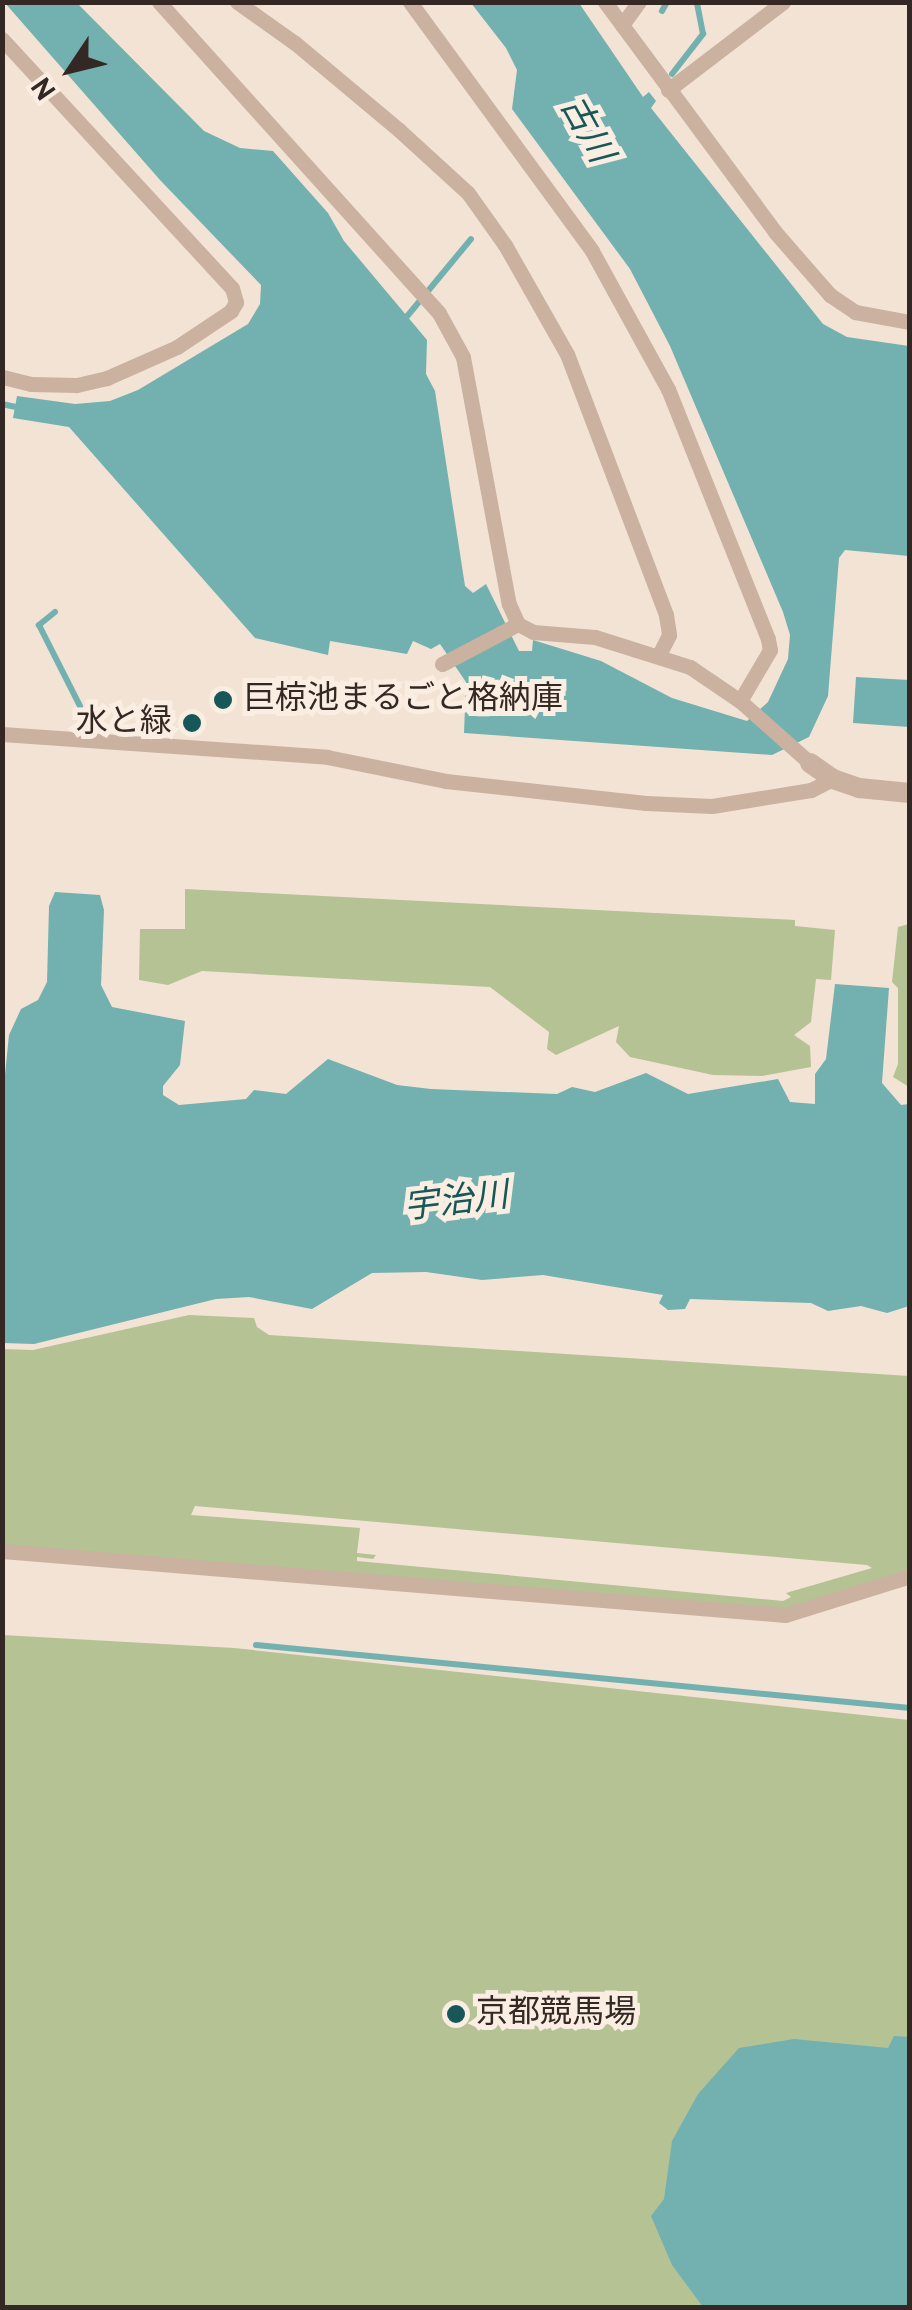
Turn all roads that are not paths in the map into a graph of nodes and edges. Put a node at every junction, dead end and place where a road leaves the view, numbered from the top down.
1 (159, 2) edge
2 (237, 2) edge
3 (410, 2) edge
4 (606, 2) edge
5 (639, 2) edge
6 (783, 2) edge
7 (622, 25) junction
8 (2, 38) edge
9 (668, 90) junction
10 (910, 322) edge
11 (2, 377) edge
12 (518, 624) junction
13 (659, 655) junction
14 (442, 664) dead end
15 (747, 706) junction
16 (2, 734) edge
17 (810, 763) joint
18 (833, 779) junction
19 (910, 793) edge
20 (2, 1551) edge
21 (910, 1576) edge

1 - 12 street
2 - 13 street
3 - 15 street
4 - 7 street
5 - 7 street
6 - 9 street
7 - 9 street
8 - 11 street
9 - 10 street
12 - 13 street
12 - 14 street
13 - 15 street
15 - 17 street
16 - 18 street
17 - 18 street
18 - 19 street
20 - 21 street

